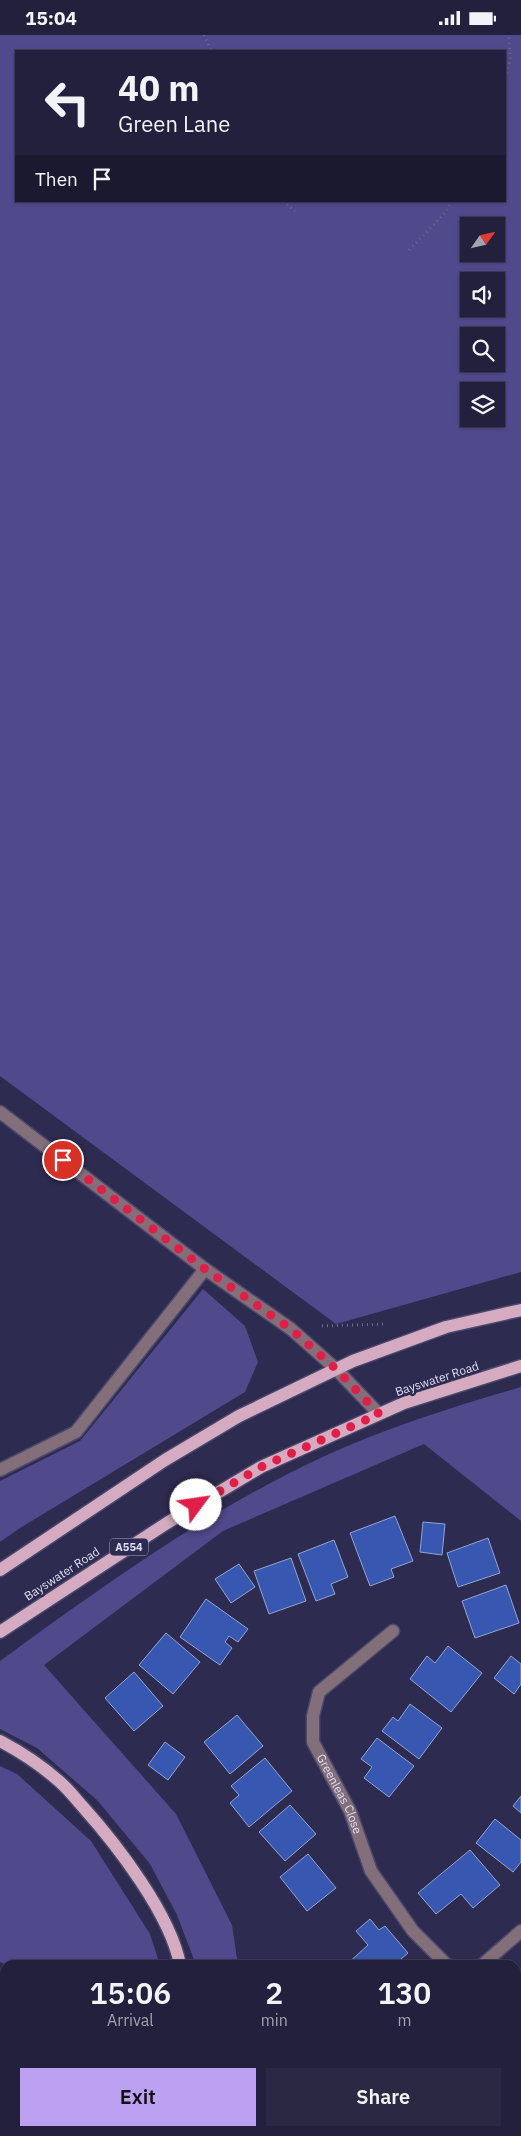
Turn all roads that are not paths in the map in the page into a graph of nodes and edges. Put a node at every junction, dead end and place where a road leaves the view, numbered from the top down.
1 (0, 1112) edge
2 (205, 1269) junction
3 (521, 1309) edge
4 (521, 1366) edge
5 (336, 1369) junction
6 (379, 1414) junction
7 (0, 1470) edge
8 (0, 1570) edge
9 (393, 1631) dead end
10 (0, 1632) edge
11 (0, 1741) edge
12 (521, 1931) edge
13 (179, 1960) edge
14 (442, 1960) edge
15 (488, 1960) edge

1 - 2 street
2 - 5 street
2 - 7 street
3 - 5 main road
4 - 6 main road, Bayswater Road / A554
5 - 6 street
5 - 8 main road
6 - 10 main road, Bayswater Road / A554
9 - 14 street, Greenleas Close
11 - 13 main road
12 - 15 street

